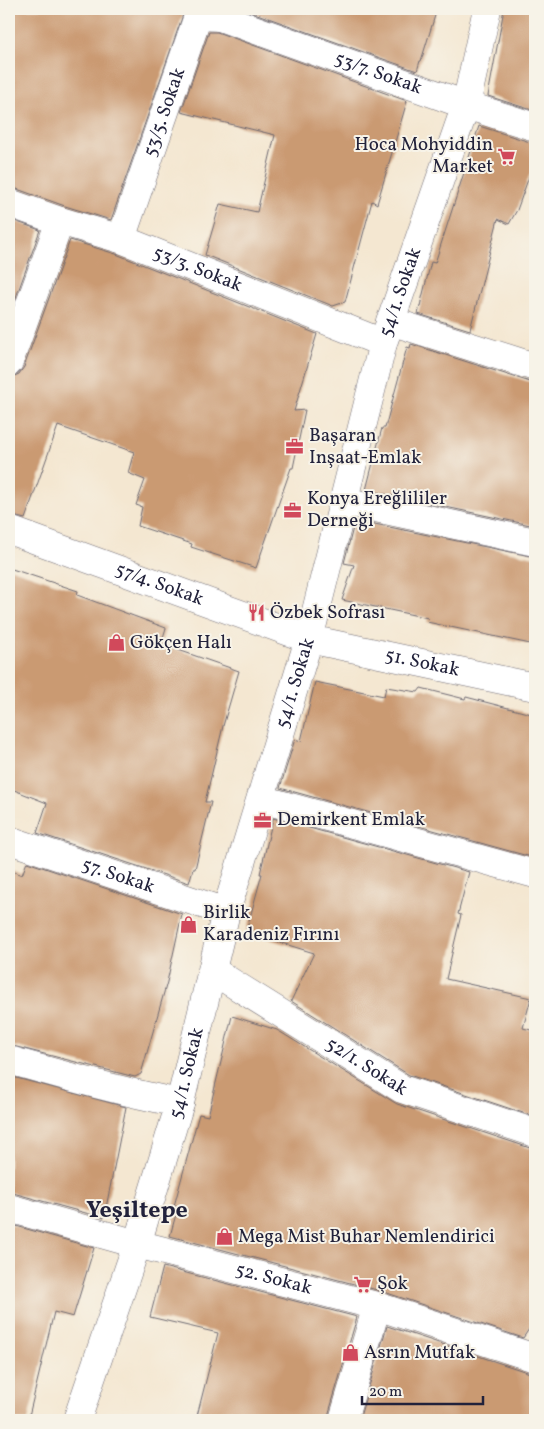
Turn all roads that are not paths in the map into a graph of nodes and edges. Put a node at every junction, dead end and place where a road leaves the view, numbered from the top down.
1 (487, 9) edge
2 (222, 13) edge
3 (466, 105) junction
4 (535, 127) edge
5 (9, 203) edge
6 (60, 221) junction
7 (121, 239) junction
8 (386, 332) junction
9 (9, 362) edge
10 (535, 367) edge
11 (343, 501) junction
12 (9, 530) edge
13 (535, 542) edge
14 (309, 639) junction
15 (535, 687) edge
16 (261, 799) junction
17 (9, 840) edge
18 (535, 874) edge
19 (226, 912) junction
20 (213, 971) junction
21 (9, 1060) edge
22 (180, 1103) junction
23 (535, 1133) edge
24 (9, 1208) edge
25 (137, 1244) junction
26 (377, 1306) junction
27 (535, 1358) edge
28 (77, 1420) edge
29 (343, 1420) edge

1 - 3 street, 54/1. Sokak
2 - 3 street, 53/7. Sokak
2 - 7 street, 53/5. Sokak
3 - 4 street, 53/7. Sokak
3 - 8 street, 54/1. Sokak
5 - 6 street, 53/3. Sokak
6 - 7 street, 53/3. Sokak
6 - 9 street
7 - 8 street, 53/3. Sokak
8 - 10 street, 53/3. Sokak
8 - 11 street, 54/1. Sokak
11 - 13 street
11 - 14 street, 54/1. Sokak
12 - 14 street, 57/4. Sokak
14 - 15 street, 51. Sokak
14 - 16 street, 54/1. Sokak
16 - 18 street
16 - 19 street, 54/1. Sokak
17 - 19 street, 57. Sokak
19 - 20 street, 54/1. Sokak
20 - 22 street, 54/1. Sokak
20 - 23 street, 52/1. Sokak
21 - 22 street
22 - 25 street, 54/1. Sokak
24 - 25 street, 52. Sokak
25 - 26 street, 52. Sokak
25 - 28 street, 54/1. Sokak
26 - 27 street, 52. Sokak
26 - 29 street

